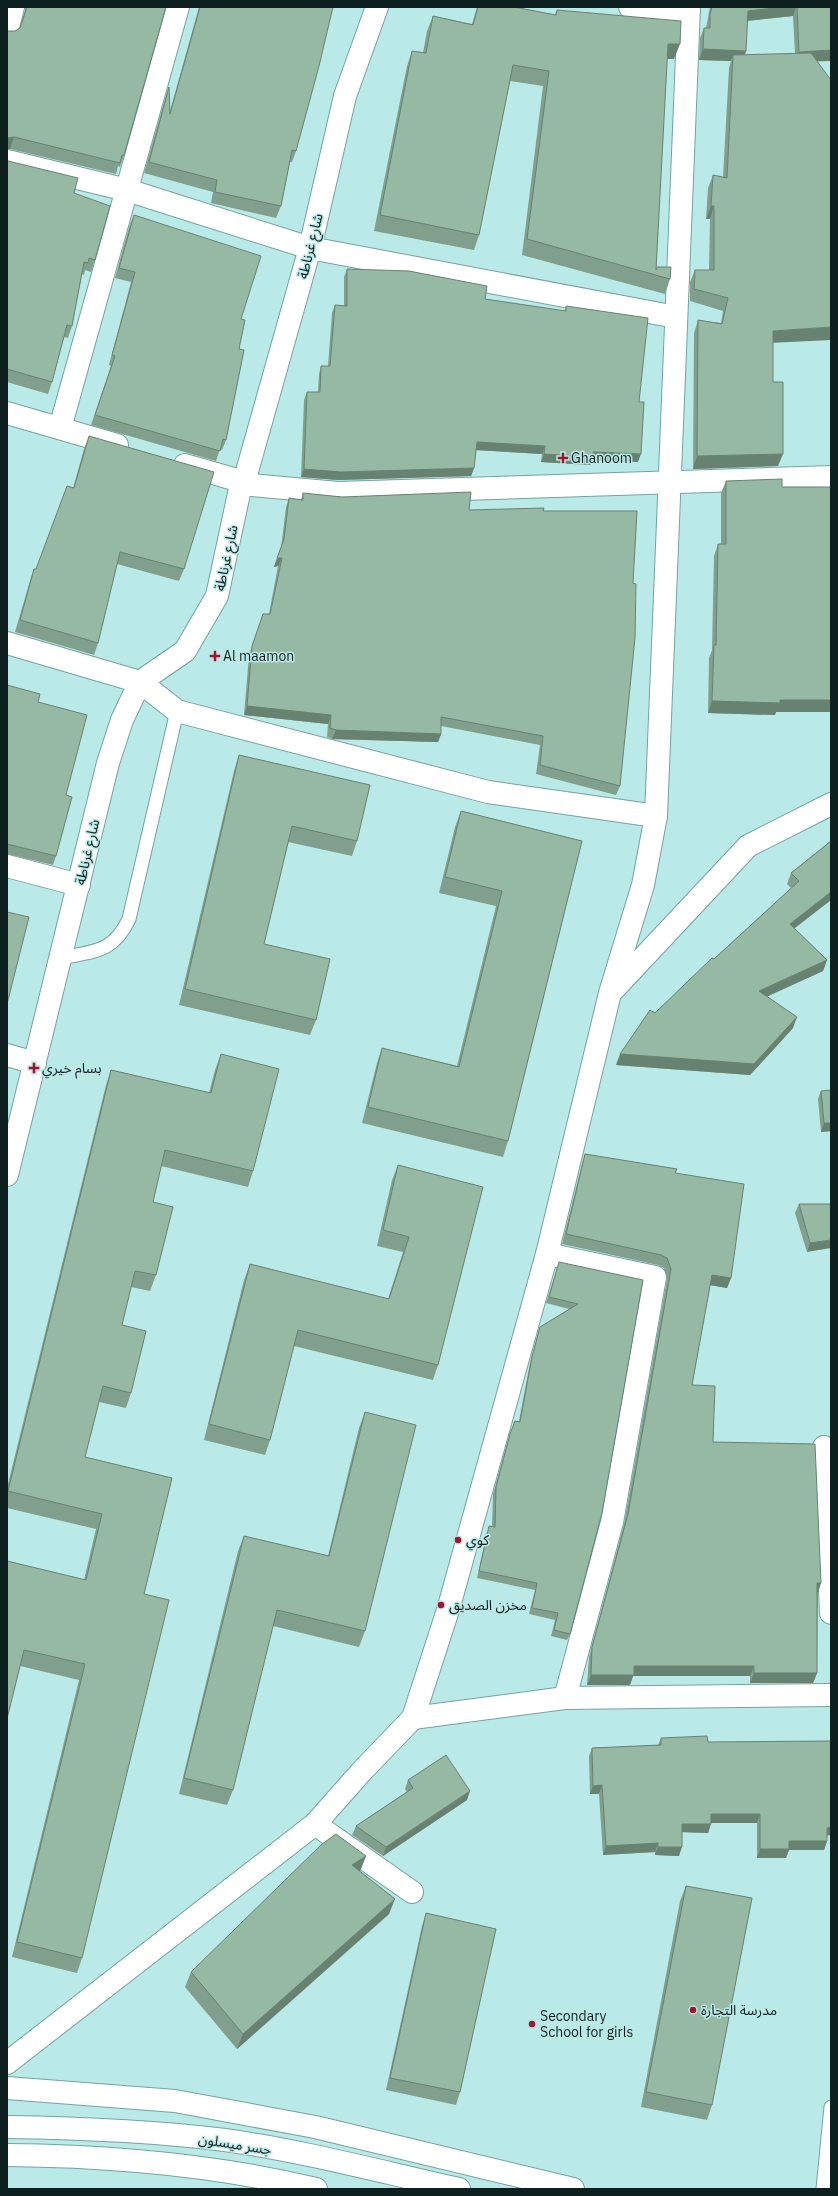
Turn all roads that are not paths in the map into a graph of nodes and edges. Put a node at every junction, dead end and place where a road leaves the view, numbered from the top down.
1 (13, 7) edge
2 (178, 7) edge
3 (377, 7) edge
4 (630, 7) edge
5 (689, 9) edge
6 (7, 31) edge
7 (7, 161) edge
8 (127, 190) junction
9 (310, 248) junction
10 (676, 317) junction
11 (7, 413) edge
12 (60, 428) junction
13 (137, 450) edge
14 (168, 460) edge
15 (831, 477) edge
16 (243, 483) junction
17 (669, 484) junction
18 (7, 643) edge
19 (140, 682) junction
20 (177, 711) junction
21 (831, 804) edge
22 (656, 816) junction
23 (7, 866) edge
24 (79, 885) junction
25 (61, 958) junction
26 (610, 992) junction
27 (7, 1055) edge
28 (35, 1062) junction
29 (7, 1174) edge
30 (547, 1254) junction
31 (824, 1447) dead end
32 (831, 1613) edge
33 (831, 1695) edge
34 (565, 1698) junction
35 (413, 1718) junction
36 (315, 1824) junction
37 (412, 1892) dead end
38 (7, 2063) edge
39 (7, 2088) edge
40 (831, 2112) edge
41 (7, 2127) edge
42 (7, 2155) edge
43 (316, 2189) edge
44 (459, 2189) edge
45 (573, 2189) edge
46 (824, 2189) edge

1 - 6 street
2 - 8 street
3 - 9 street, شارع غرناطة
4 - 5 street
5 - 10 street
7 - 8 street
8 - 9 street
8 - 12 street
9 - 10 street
9 - 16 street, شارع غرناطة
10 - 17 street
11 - 12 street
12 - 13 street
14 - 16 street
15 - 17 street
16 - 17 street
16 - 19 street, شارع غرناطة
17 - 22 street
18 - 19 street
19 - 20 street
19 - 24 street, شارع غرناطة
20 - 22 street
20 - 25 lane
21 - 26 street
22 - 26 street
23 - 24 street
24 - 25 street, شارع غرناطة
25 - 28 street, شارع غرناطة
26 - 30 street
27 - 28 street
28 - 29 street, شارع غرناطة
30 - 34 street
30 - 35 street
31 - 32 street
33 - 34 street
34 - 35 street
35 - 36 street
36 - 37 street
36 - 38 street
39 - 45 street
40 - 46 lane
41 - 44 street, جسر ميسلون
42 - 43 street, جسر ميسلون

